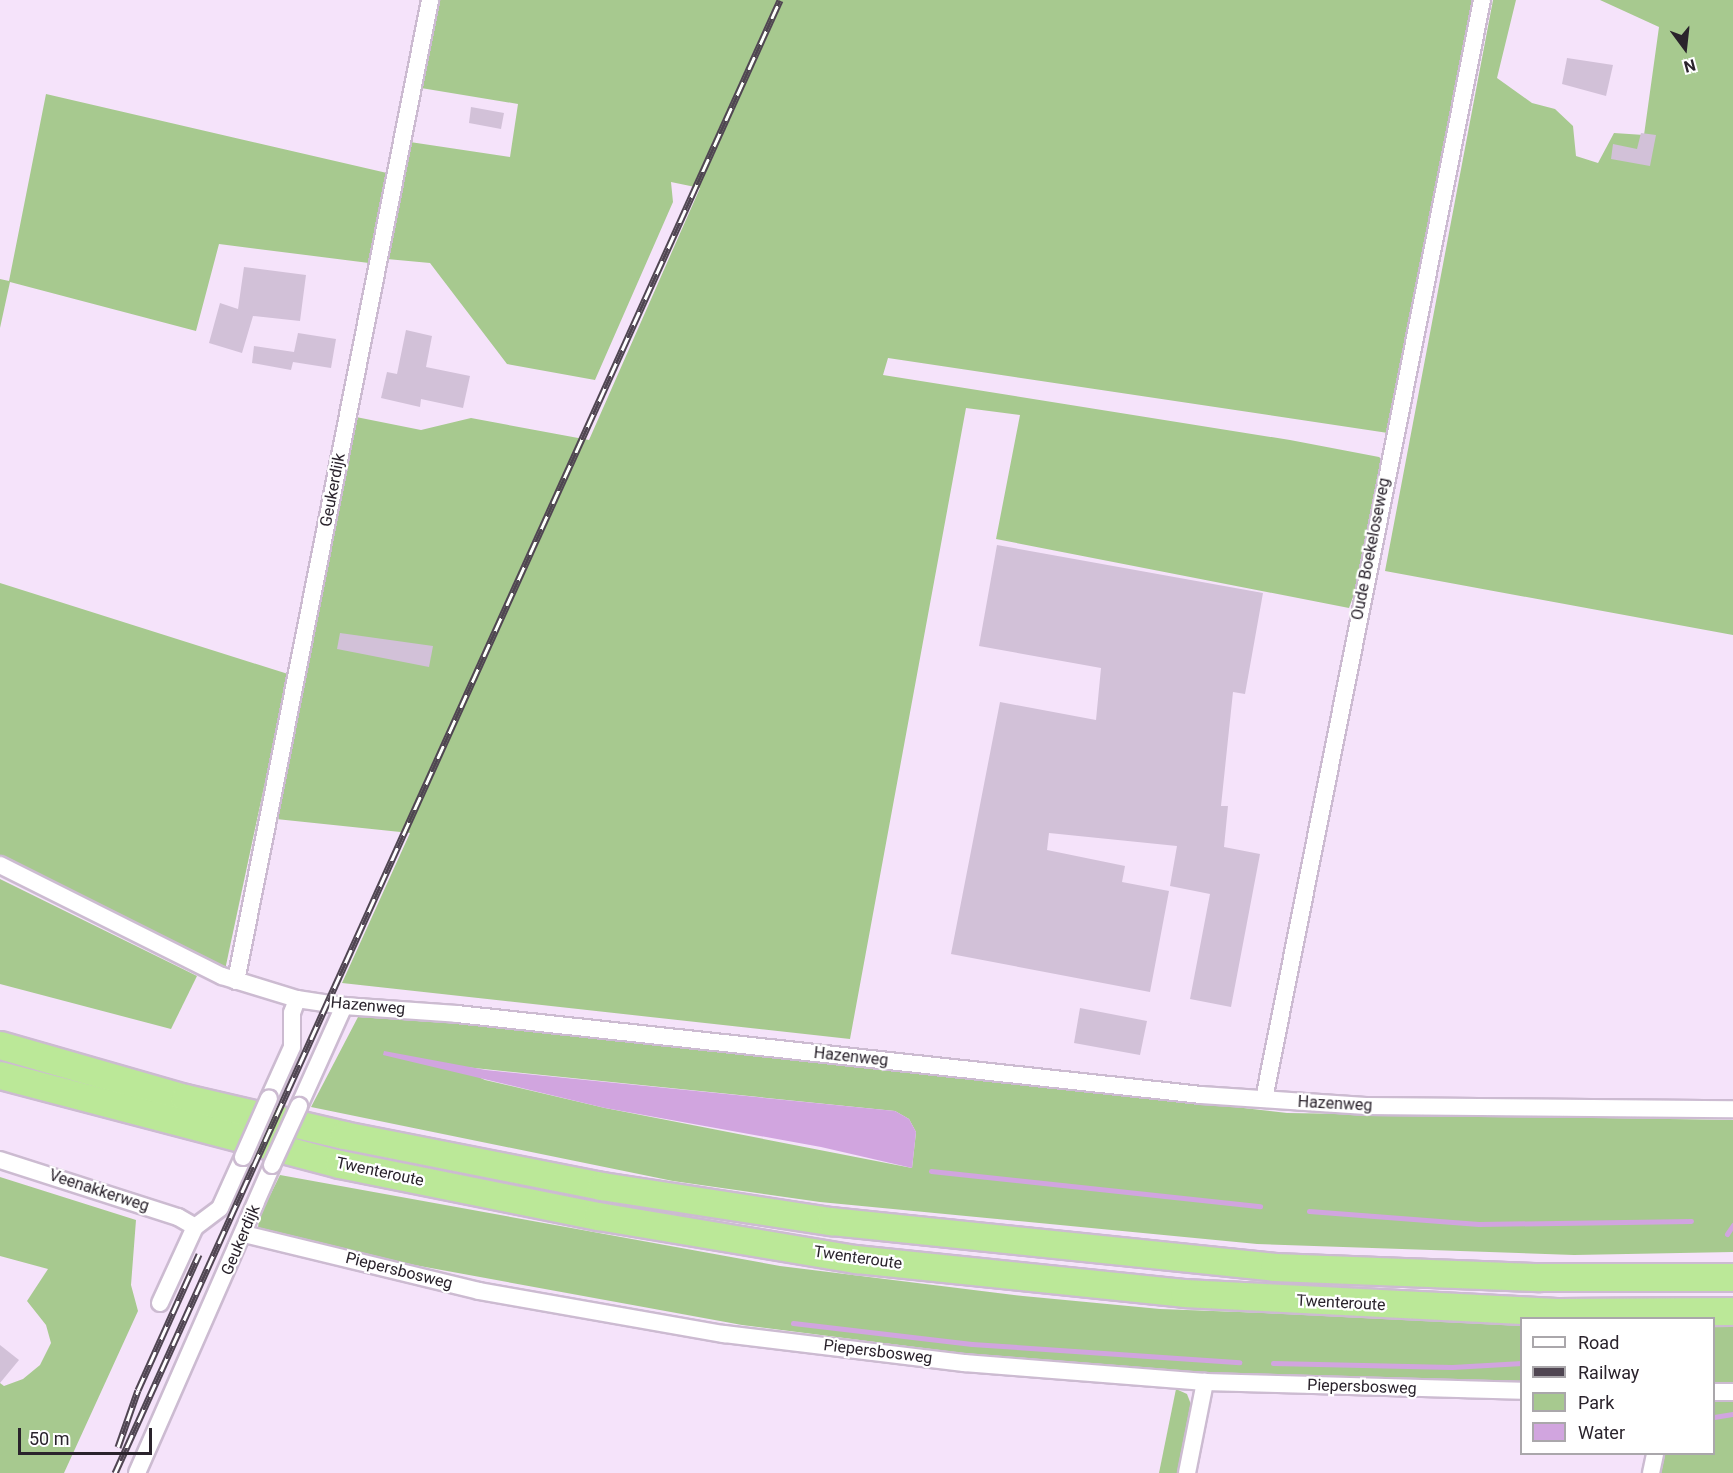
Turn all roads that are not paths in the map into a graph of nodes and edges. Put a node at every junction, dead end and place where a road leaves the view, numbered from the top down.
1 (430, 0) edge
2 (1482, 0) edge
3 (0, 865) edge
4 (236, 981) junction
5 (297, 999) junction
6 (344, 1006) junction
7 (0, 1045) edge
8 (0, 1075) edge
9 (1264, 1099) junction
10 (1733, 1109) edge
11 (0, 1160) edge
12 (195, 1227) junction
13 (244, 1234) junction
14 (1733, 1259) edge
15 (1540, 1277) junction
16 (1733, 1278) edge
17 (160, 1303) dead end
18 (1733, 1311) edge
19 (1205, 1382) junction
20 (1520, 1391) edge
21 (1715, 1392) edge
22 (1733, 1392) edge
23 (1655, 1455) edge
24 (137, 1473) edge
25 (1187, 1473) edge
26 (1651, 1473) edge

1 - 4 street, Geukerdijk
2 - 9 street, Oude Boekeloseweg
3 - 4 street, Hazenweg
4 - 5 street, Hazenweg
5 - 6 street, Hazenweg
5 - 12 street, Geukerdijk, bridge
6 - 9 street, Hazenweg
6 - 13 street, Geukerdijk, bridge
7 - 15 highway, Twenteroute
8 - 18 highway, Twenteroute
9 - 10 street, Hazenweg
11 - 12 street, Veenakkerweg
12 - 17 street, Geukerdijk
13 - 19 street, Piepersbosweg
13 - 24 street, Geukerdijk
14 - 15 highway
15 - 16 highway, Twenteroute
19 - 20 street, Piepersbosweg
19 - 25 street
21 - 22 street
23 - 26 street

